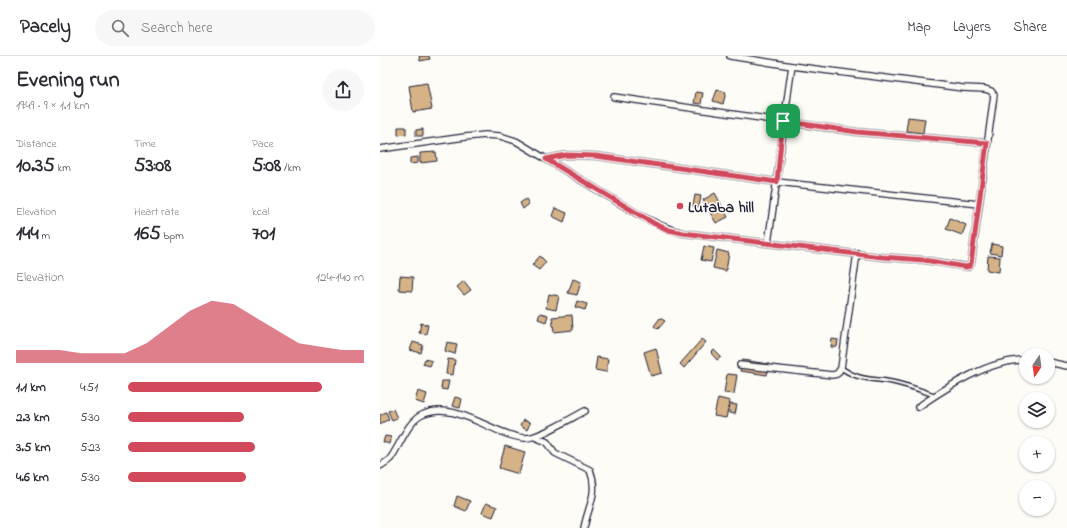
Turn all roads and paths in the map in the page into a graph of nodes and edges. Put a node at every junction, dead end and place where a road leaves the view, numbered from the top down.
1 (730, 56) edge
2 (792, 66) junction
3 (614, 97) dead end
4 (783, 121) junction
5 (987, 143) junction
6 (380, 149) edge
7 (546, 159) junction
8 (777, 182) junction
9 (979, 204) junction
10 (768, 243) junction
11 (857, 253) junction
12 (1019, 361) edge
13 (1055, 363) edge
14 (740, 365) dead end
15 (1067, 366) edge
16 (841, 368) junction
17 (934, 395) junction
18 (918, 407) dead end
19 (585, 411) dead end
20 (535, 437) junction
21 (380, 466) edge
22 (584, 528) edge

1 - 2 street
2 - 4 street
2 - 5 street
3 - 4 street
4 - 5 street
4 - 8 street
5 - 9 street
6 - 7 street
7 - 8 street
7 - 10 street
8 - 9 street
8 - 10 street
9 - 11 street
10 - 11 street
11 - 16 street
12 - 17 street
13 - 15 street
14 - 16 street
16 - 17 lane
17 - 18 street
19 - 20 street
20 - 21 street
20 - 22 street

